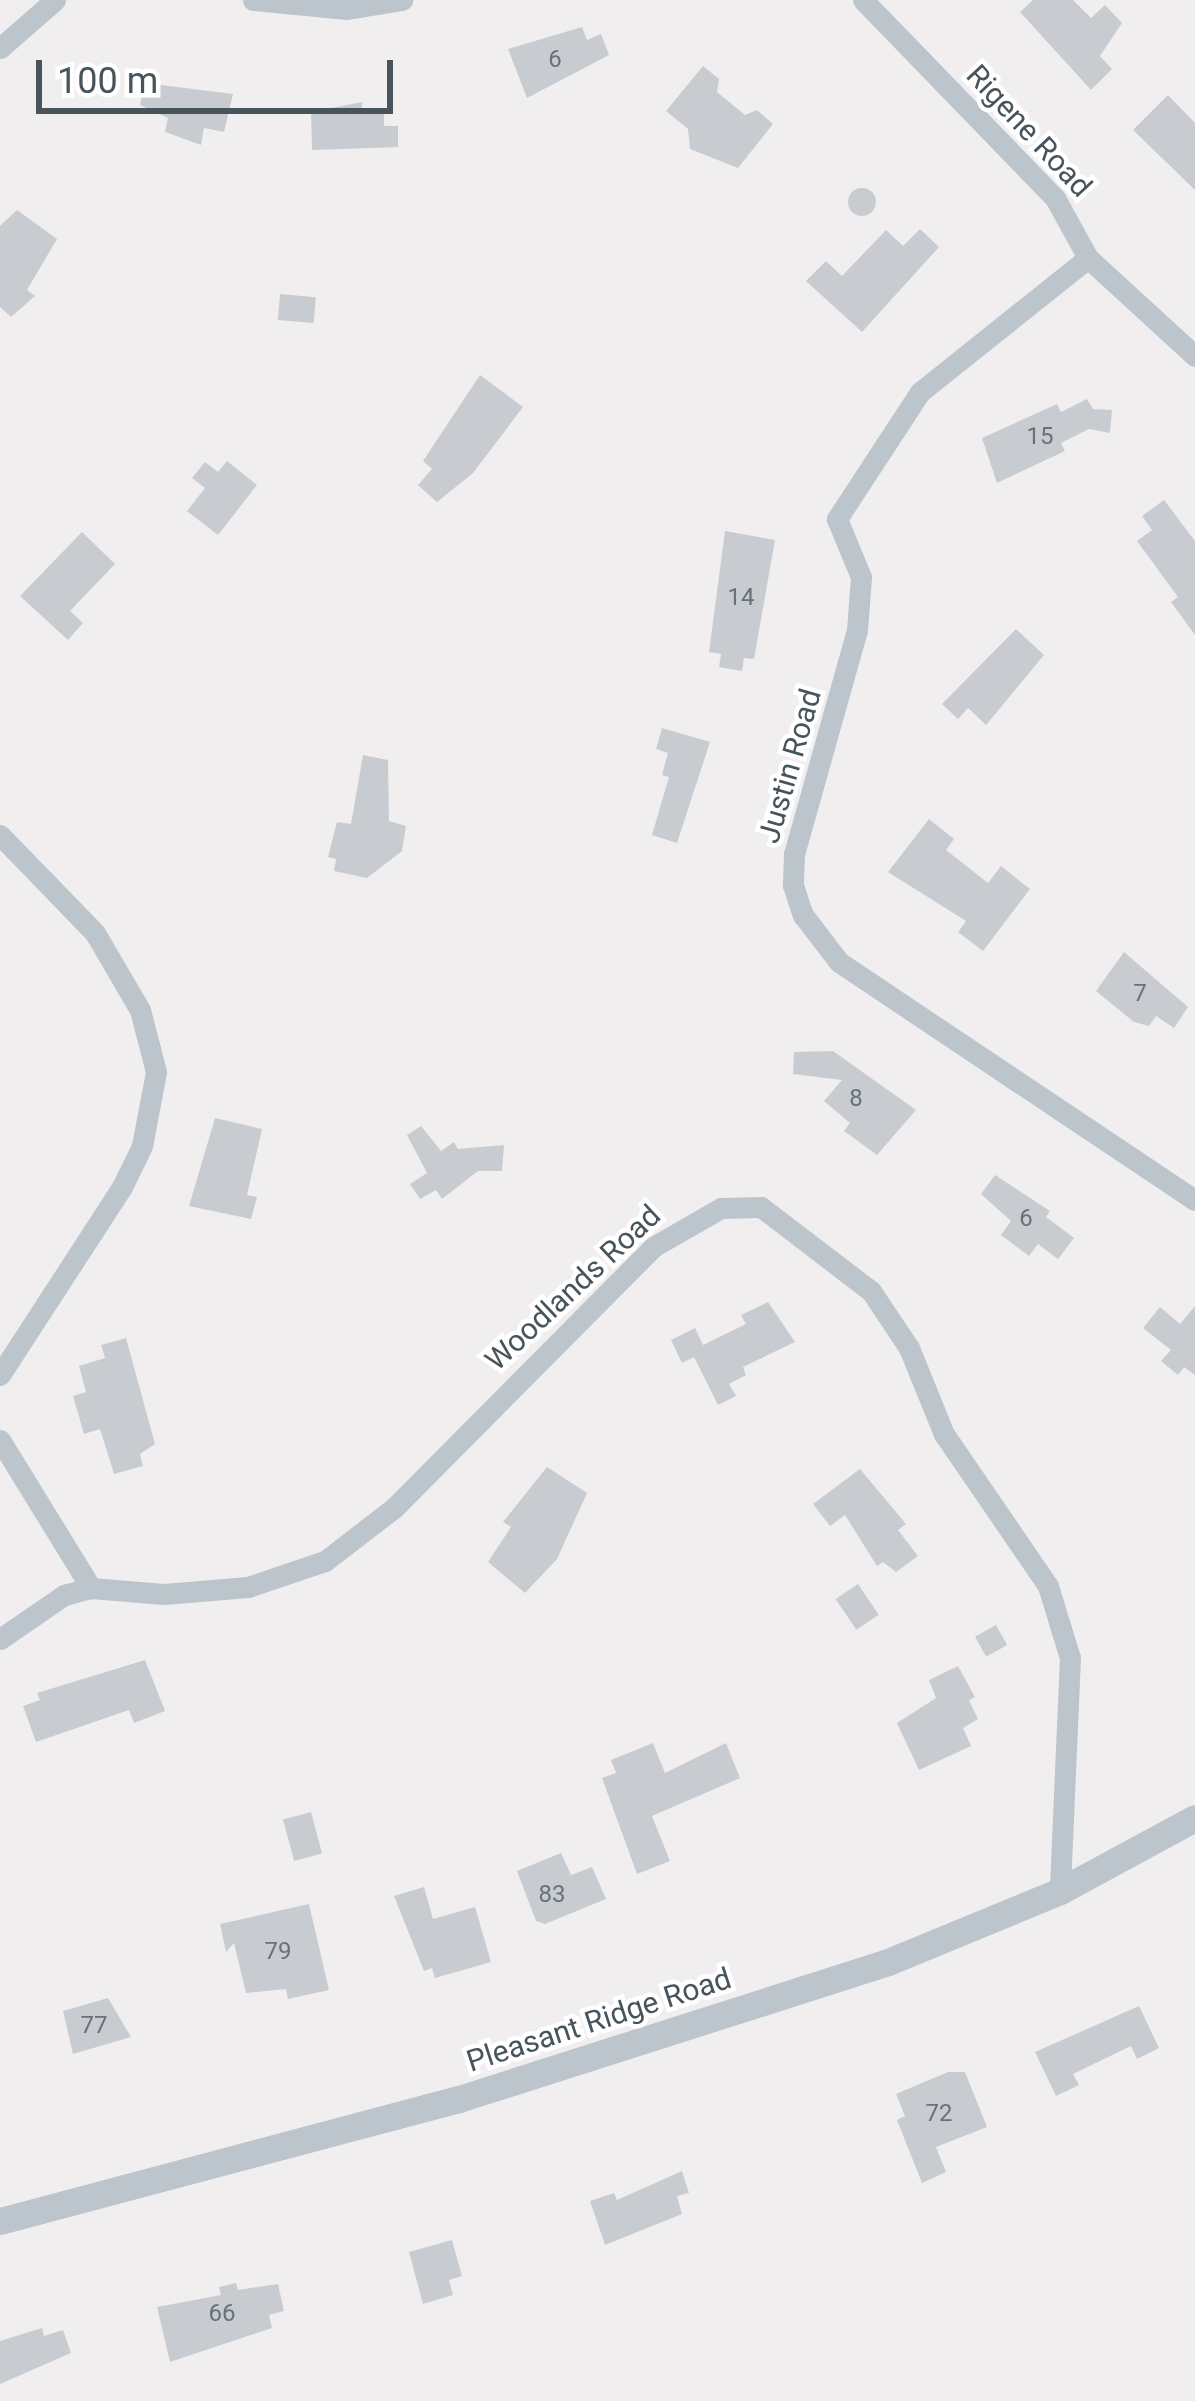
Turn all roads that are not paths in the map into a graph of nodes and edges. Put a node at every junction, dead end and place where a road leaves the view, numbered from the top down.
1 (55, 0) edge
2 (253, 0) edge
3 (402, 0) edge
4 (863, 0) edge
5 (0, 48) edge
6 (1088, 258) junction
7 (1195, 356) edge
8 (0, 835) edge
9 (1195, 1200) edge
10 (0, 1375) edge
11 (0, 1440) edge
12 (91, 1588) junction
13 (0, 1639) edge
14 (1195, 1819) edge
15 (1060, 1891) junction
16 (0, 2222) edge

1 - 5 street
2 - 3 street
4 - 6 street, Rigene Road
6 - 7 street, Rigene Road
6 - 9 street, Justin Road
8 - 10 street
11 - 12 street
12 - 13 street
12 - 15 street, Woodlands Road
14 - 15 street, Pleasant Ridge Road
15 - 16 street, Pleasant Ridge Road

